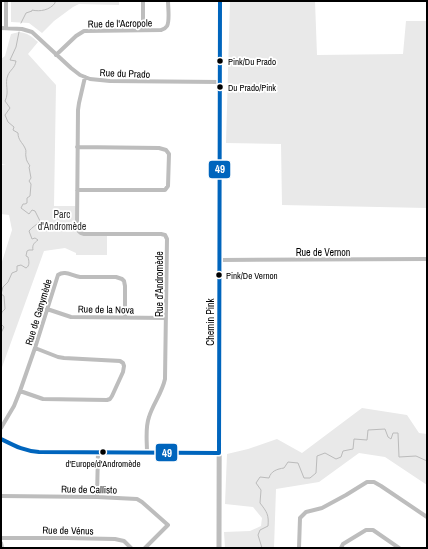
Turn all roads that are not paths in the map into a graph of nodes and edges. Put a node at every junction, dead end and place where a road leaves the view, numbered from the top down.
1 (6, 1) edge
2 (143, 1) edge
3 (168, 1) edge
4 (220, 1) edge
5 (3, 28) edge
6 (143, 30) junction
7 (56, 55) junction
8 (85, 77) junction
9 (219, 82) junction
10 (77, 147) junction
11 (77, 190) junction
12 (427, 259) edge
13 (220, 260) junction
14 (47, 309) junction
15 (125, 317) junction
16 (166, 318) junction
17 (35, 348) junction
18 (20, 391) junction
19 (1, 428) edge
20 (1, 439) edge
21 (98, 452) junction
22 (147, 452) junction
23 (219, 453) junction
24 (1, 496) edge
25 (98, 497) junction
26 (427, 517) edge
27 (1, 538) edge
28 (1, 542) edge
29 (2, 548) edge
30 (131, 548) edge
31 (146, 548) edge
32 (219, 548) edge
33 (299, 548) edge
34 (341, 548) edge
35 (399, 548) edge

1 - 5 street
2 - 6 street
3 - 6 street, Rue de l'Acropole
4 - 9 main road, Chemin Pink
5 - 7 street, Rue du Prado
6 - 7 street, Rue de l'Acropole
7 - 8 street, Rue du Prado
8 - 9 street, Rue du Prado
8 - 10 street, Rue d'Andromède
9 - 13 main road, Chemin Pink
10 - 11 street, Rue d'Andromède
10 - 11 street
11 - 16 street, Rue d'Andromède
12 - 13 street, Rue de Vernon
13 - 23 main road, Chemin Pink
14 - 15 street, Rue de la Nova
14 - 15 street, Rue de Ganymède
14 - 17 street, Rue de Ganymède
15 - 16 street, Rue de la Nova
16 - 22 street, Rue d'Andromède
17 - 18 street, Rue de Ganymède
17 - 18 street
18 - 19 street, Rue de Ganymède
20 - 21 street
21 - 22 street
21 - 25 street
22 - 23 street
23 - 32 main road, Chemin Pink
24 - 25 street, Rue de Callisto
25 - 31 street, Rue de Callisto
26 - 33 street
27 - 30 street, Rue de Vénus
28 - 29 street
34 - 35 street

